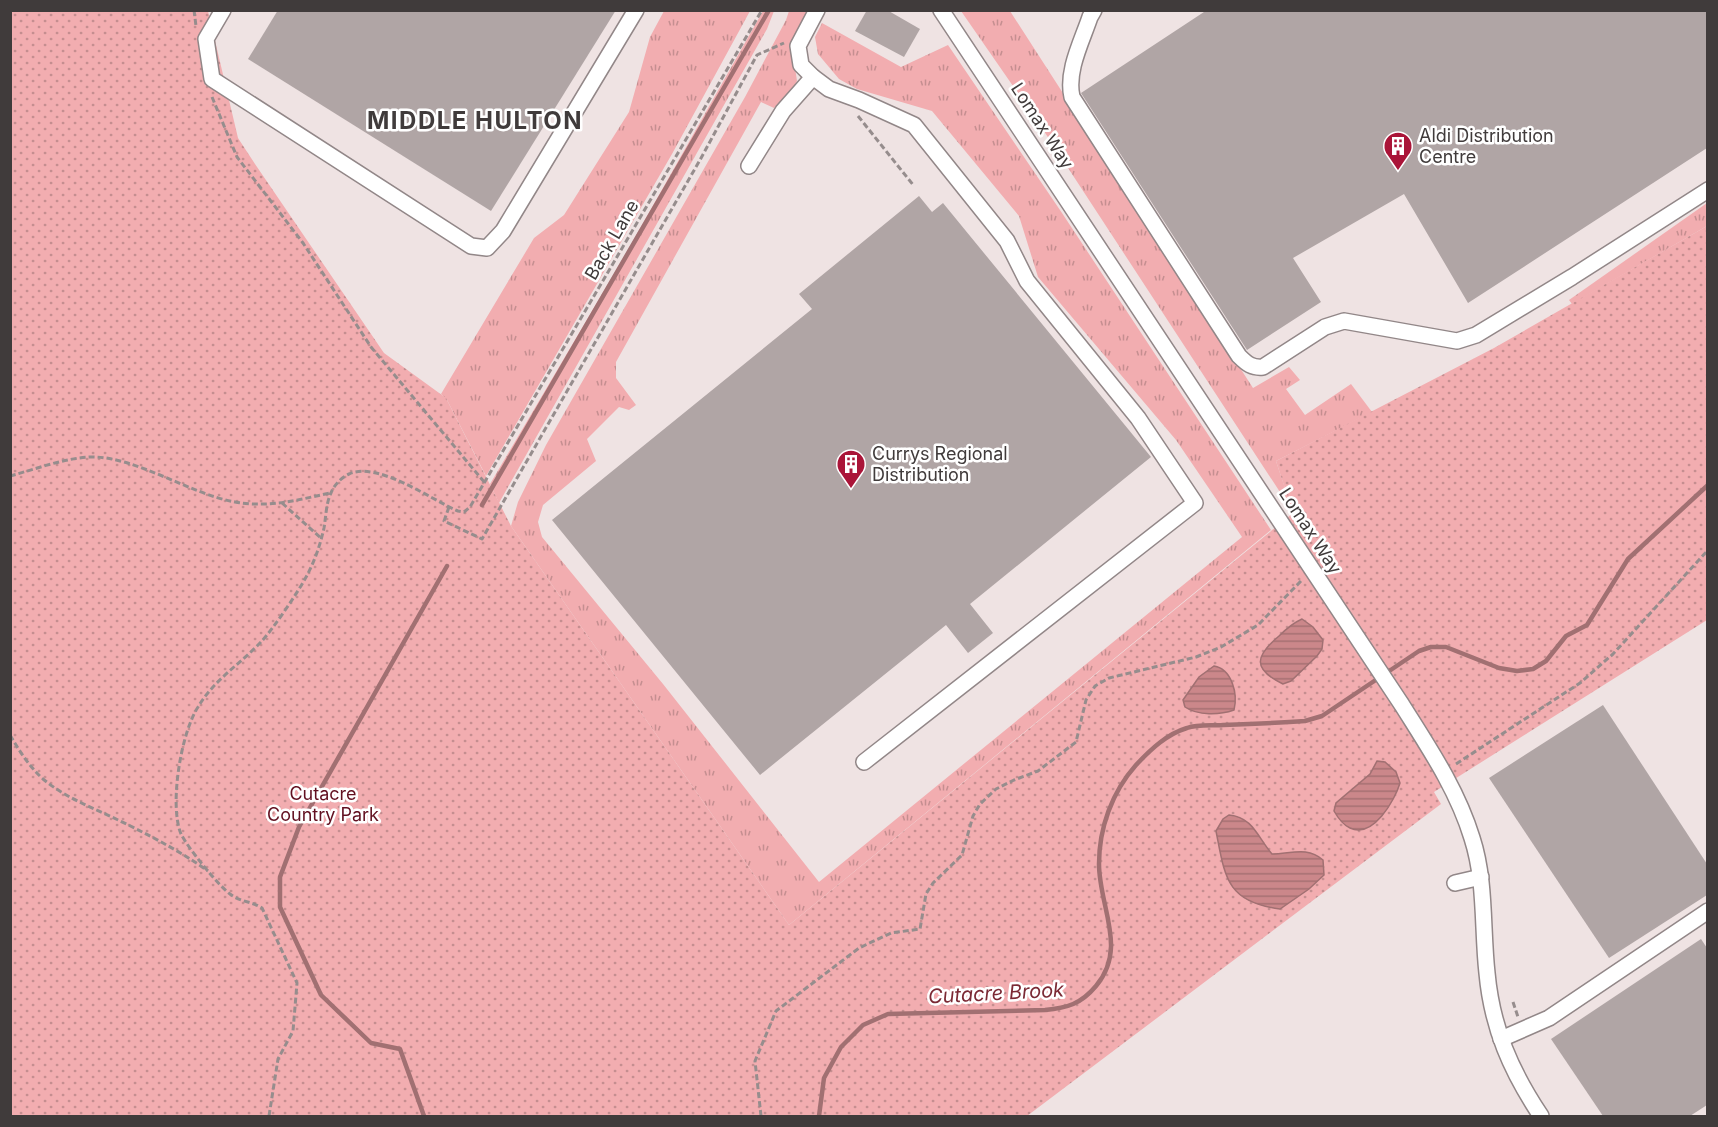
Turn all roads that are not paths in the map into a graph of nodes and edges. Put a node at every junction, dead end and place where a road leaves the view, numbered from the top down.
1 (223, 10) edge
2 (636, 10) edge
3 (817, 10) edge
4 (941, 10) edge
5 (1094, 10) edge
6 (813, 77) junction
7 (749, 166) dead end
8 (1707, 190) edge
9 (864, 762) dead end
10 (1481, 877) junction
11 (1455, 883) dead end
12 (1707, 911) edge
13 (1501, 1039) junction
14 (1541, 1116) edge

1 - 2 street
3 - 6 street
4 - 10 street, Lomax Way
5 - 8 street
6 - 7 street
6 - 9 street
10 - 11 street
10 - 13 street, Lomax Way
12 - 13 street
13 - 14 street, Lomax Way

